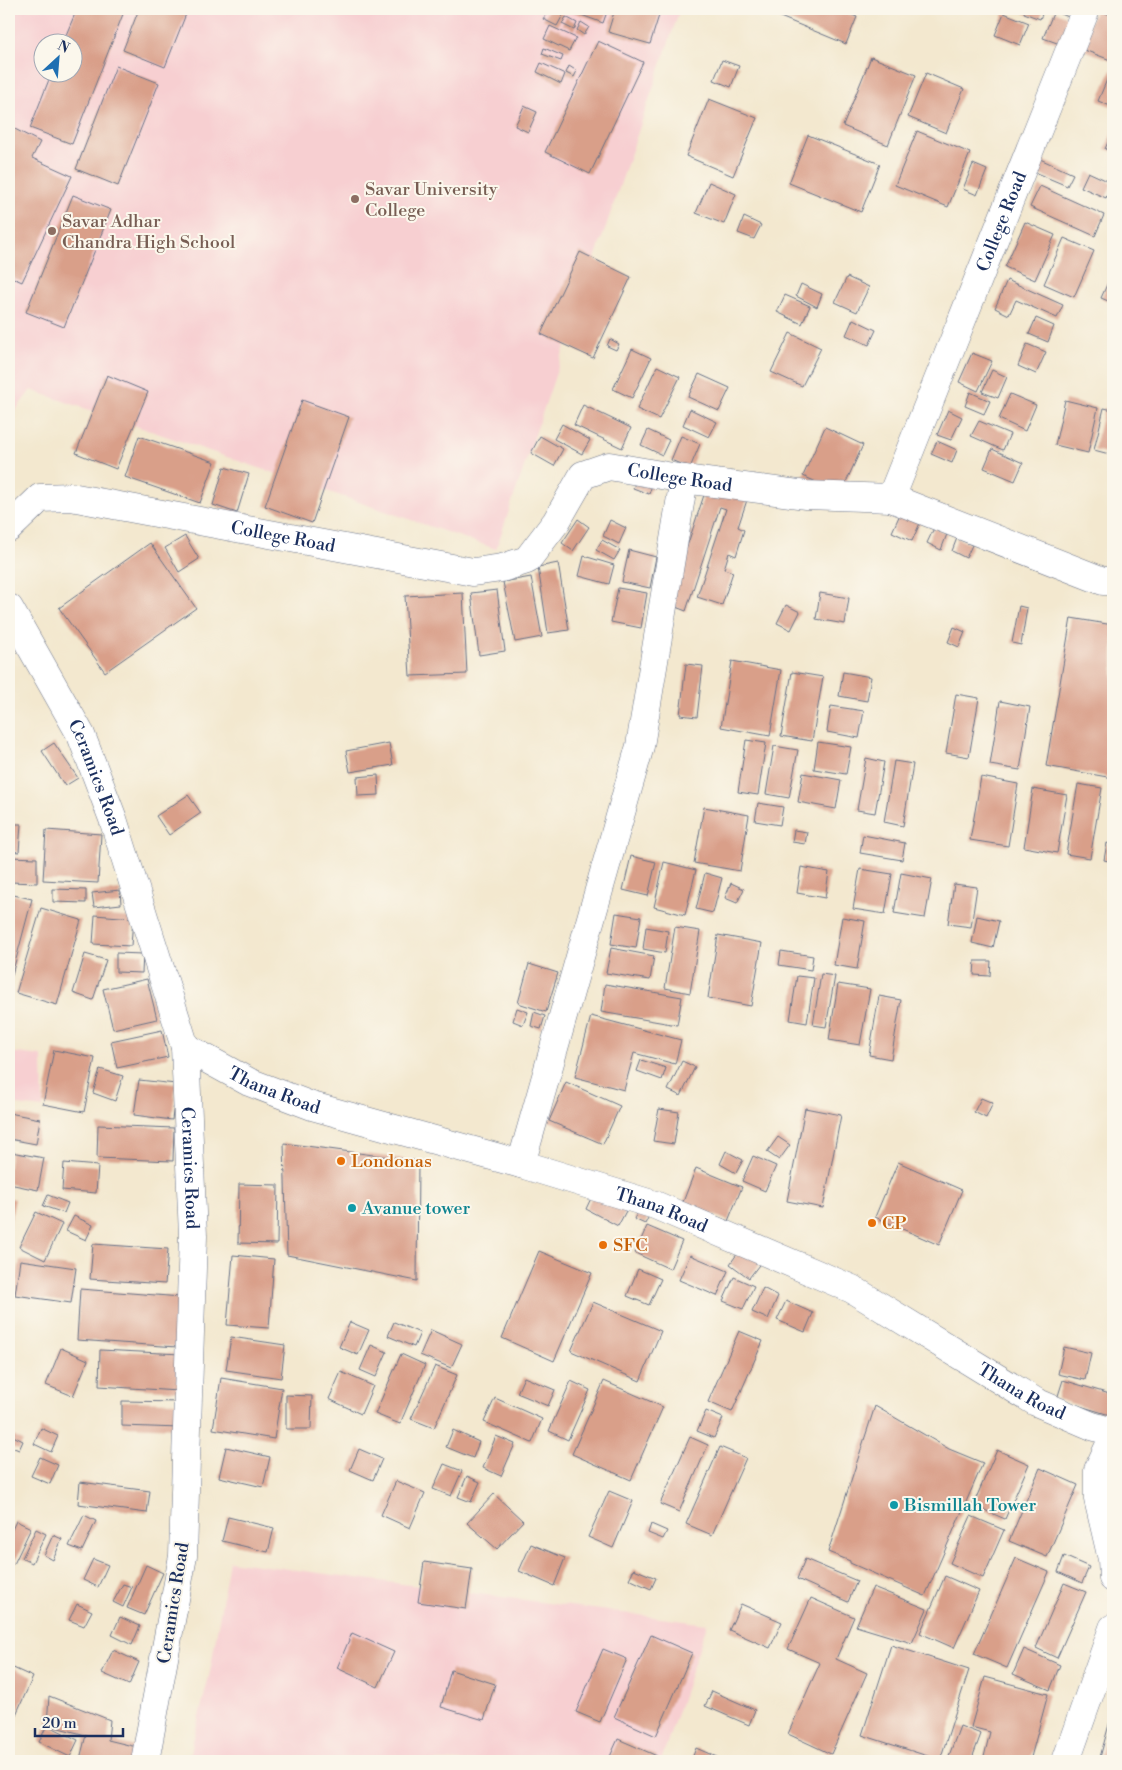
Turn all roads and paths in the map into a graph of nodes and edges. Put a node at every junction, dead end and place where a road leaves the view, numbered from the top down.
1 (1086, 9) edge
2 (684, 480) junction
3 (891, 498) junction
4 (9, 528) edge
5 (1113, 581) edge
6 (9, 608) edge
7 (185, 1047) junction
8 (521, 1164) junction
9 (1113, 1432) edge
10 (1113, 1438) edge
11 (1113, 1578) edge
12 (1113, 1628) edge
13 (145, 1761) edge
14 (1066, 1761) edge

1 - 3 street, College Road
2 - 3 street, College Road
2 - 4 street, College Road
2 - 8 street
3 - 5 street
6 - 7 street, Ceramics Road
7 - 8 street, Thana Road
7 - 13 street, Ceramics Road
8 - 9 street, Thana Road
10 - 11 street
12 - 14 street

